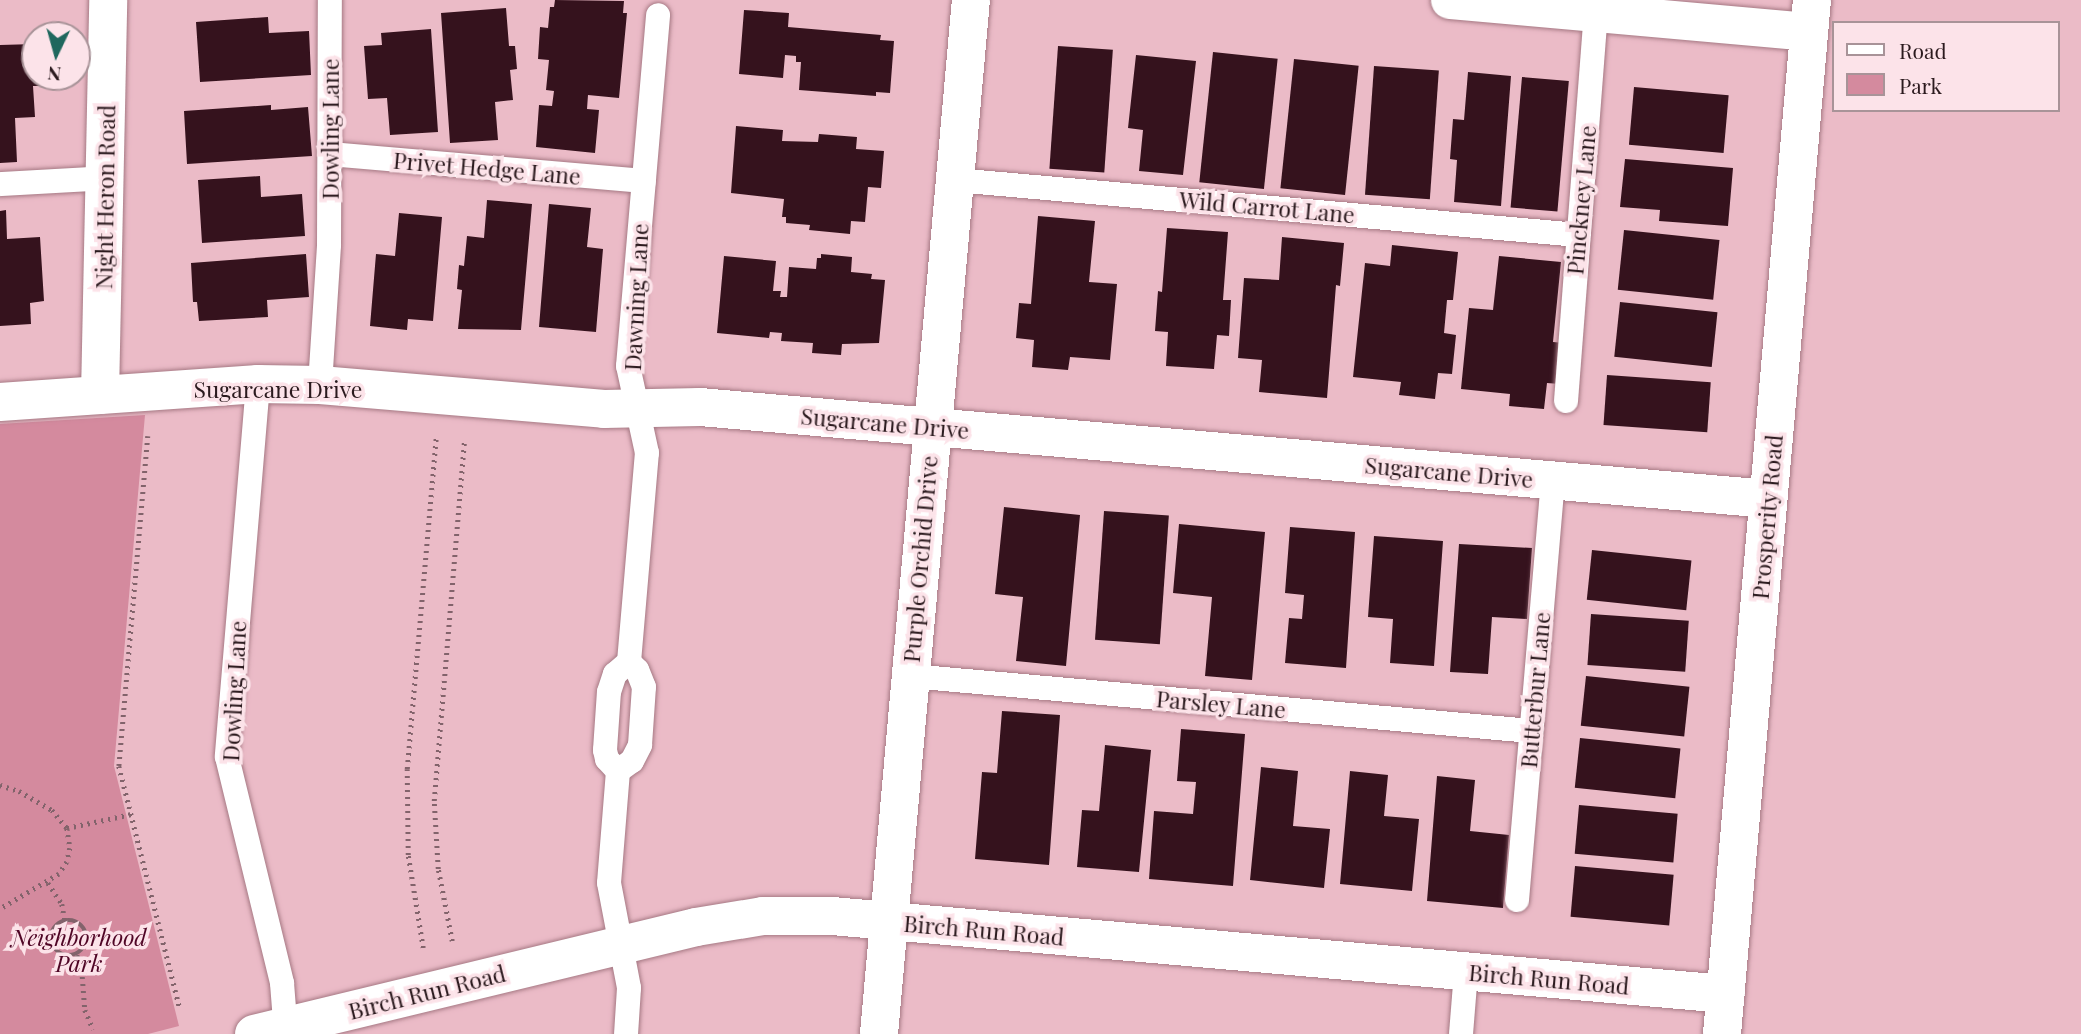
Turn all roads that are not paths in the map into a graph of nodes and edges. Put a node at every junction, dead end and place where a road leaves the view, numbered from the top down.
1 (108, 0) edge
2 (330, 0) edge
3 (971, 0) edge
4 (1450, 0) edge
5 (1597, 7) edge
6 (658, 15) dead end
7 (1811, 16) edge
8 (330, 154) junction
9 (106, 178) junction
10 (955, 180) junction
11 (644, 181) junction
12 (0, 184) edge
13 (1579, 235) junction
14 (258, 384) junction
15 (320, 384) junction
16 (100, 395) junction
17 (1566, 401) dead end
18 (0, 402) edge
19 (637, 408) junction
20 (932, 427) junction
21 (1553, 481) junction
22 (1769, 499) junction
23 (629, 662) junction
24 (910, 676) junction
25 (1531, 731) junction
26 (618, 771) junction
27 (1517, 900) dead end
28 (888, 922) junction
29 (621, 946) junction
30 (1466, 972) junction
31 (1726, 994) junction
32 (275, 1032) edge
33 (626, 1034) edge
34 (879, 1034) edge
35 (1461, 1034) edge
36 (1722, 1034) edge

1 - 9 street, Night Heron Road
2 - 8 lane, Dowling Lane
3 - 10 street, Purple Orchid Drive
4 - 5 street
5 - 7 street
5 - 13 lane, Pinckney Lane
6 - 11 lane, Dawning Lane
7 - 22 street, Prosperity Road
8 - 11 lane, Privet Hedge Lane
8 - 15 lane, Dowling Lane
9 - 12 lane
9 - 16 street, Night Heron Road
10 - 13 lane, Wild Carrot Lane
10 - 20 street, Purple Orchid Drive
11 - 19 lane, Dawning Lane
13 - 17 lane, Pinckney Lane
14 - 15 street, Sugarcane Drive
14 - 16 street, Sugarcane Drive
14 - 32 lane, Dowling Lane
15 - 19 street, Sugarcane Drive
16 - 18 street, Sugarcane Drive
19 - 20 street, Sugarcane Drive
19 - 23 lane, Dawning Lane
20 - 21 street, Sugarcane Drive
20 - 24 street, Purple Orchid Drive
21 - 22 street, Sugarcane Drive
21 - 25 lane, Butterbur Lane
22 - 31 street, Prosperity Road
23 - 26 lane, Dawning Lane
23 - 26 lane
24 - 25 lane, Parsley Lane
24 - 28 street, Purple Orchid Drive
25 - 27 lane, Butterbur Lane
26 - 29 lane, Dawning Lane
28 - 29 street, Birch Run Road
28 - 30 street, Birch Run Road
28 - 34 street, Purple Orchid Drive
29 - 32 street, Birch Run Road
29 - 33 lane, Dawning Lane
30 - 31 street, Birch Run Road
30 - 35 lane
31 - 36 street, Prosperity Road

